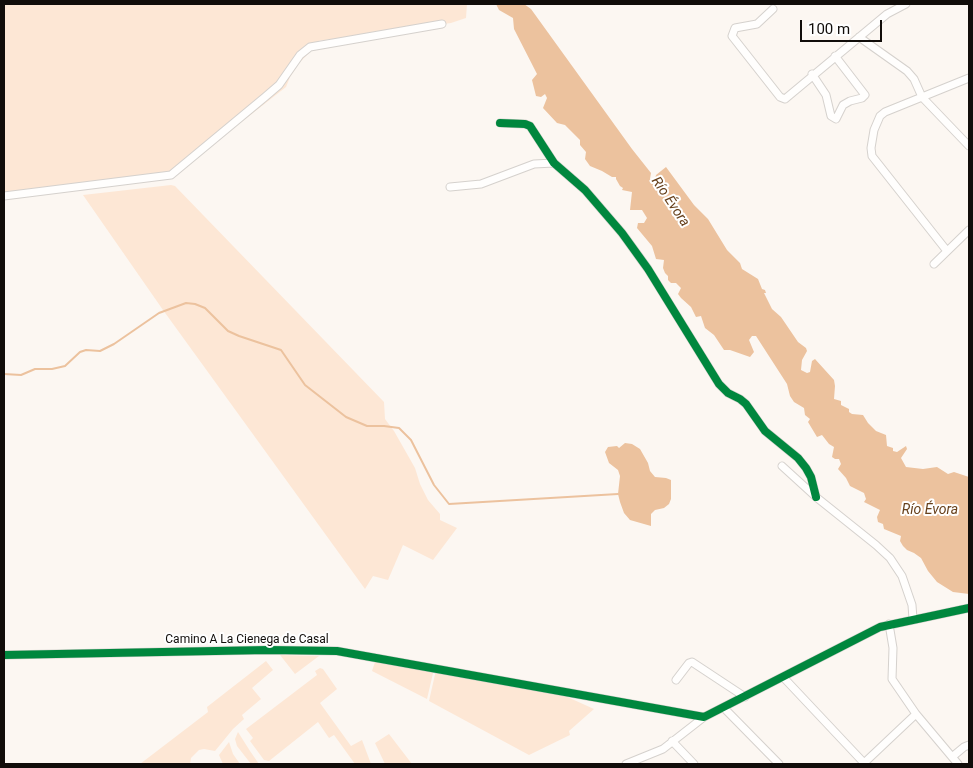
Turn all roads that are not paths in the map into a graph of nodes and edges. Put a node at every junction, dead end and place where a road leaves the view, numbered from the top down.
1 (906, 4) edge
2 (773, 9) dead end
3 (442, 24) dead end
4 (859, 37) junction
5 (835, 56) junction
6 (812, 74) junction
7 (969, 78) edge
8 (922, 98) junction
9 (500, 124) dead end
10 (969, 146) edge
11 (554, 163) junction
12 (450, 187) dead end
13 (4, 196) edge
14 (969, 230) edge
15 (947, 251) junction
16 (934, 264) dead end
17 (782, 466) dead end
18 (816, 497) junction
19 (969, 608) edge
20 (913, 619) junction
21 (889, 624) junction
22 (4, 655) edge
23 (784, 678) junction
24 (676, 680) dead end
25 (745, 697) junction
26 (724, 708) junction
27 (916, 714) junction
28 (704, 717) junction
29 (672, 741) junction
30 (969, 745) edge
31 (952, 757) junction
32 (644, 761) edge
33 (626, 764) edge
34 (694, 764) edge
35 (779, 764) edge
36 (864, 764) edge
37 (957, 764) edge

1 - 4 street
2 - 6 street
3 - 13 street
4 - 5 street
4 - 8 street
5 - 6 street
5 - 6 street
7 - 8 street
8 - 10 street
8 - 15 street
9 - 11 street
11 - 12 street
11 - 18 street
14 - 15 street
15 - 16 street
17 - 18 street
18 - 20 street
19 - 20 street
20 - 21 street
21 - 23 street
21 - 27 street
22 - 28 street, Camino A La Cienega de Casal
23 - 25 street
23 - 36 street
24 - 25 street
25 - 26 street
26 - 28 street
26 - 35 street
27 - 31 street
27 - 36 street
28 - 29 street
29 - 32 street
29 - 34 street
30 - 31 street
31 - 37 street
32 - 33 street

